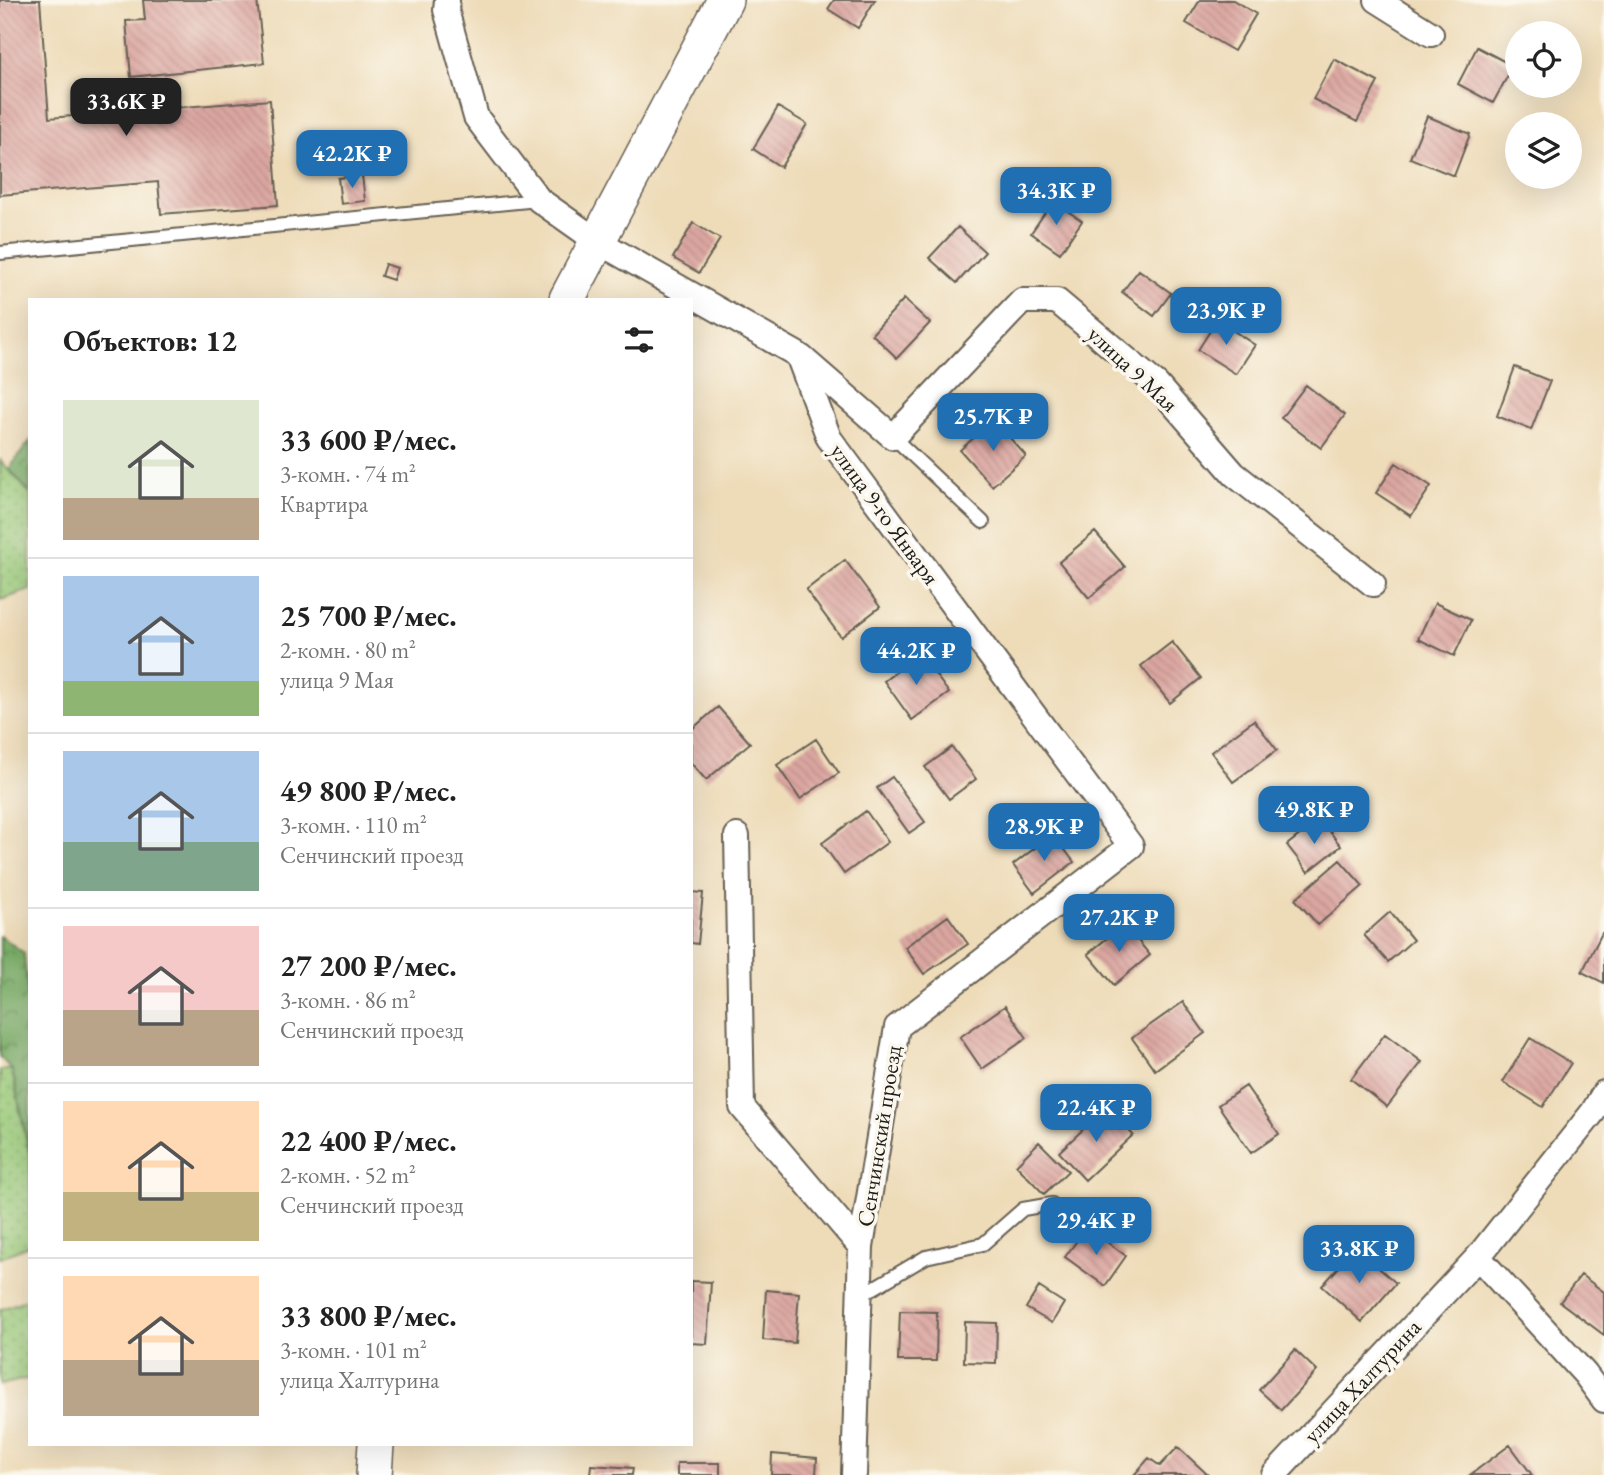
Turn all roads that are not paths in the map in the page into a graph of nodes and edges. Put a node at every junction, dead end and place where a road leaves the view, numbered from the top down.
1 (447, 0) edge
2 (726, 0) edge
3 (1377, 0) edge
4 (1431, 34) dead end
5 (539, 200) junction
6 (601, 233) junction
7 (0, 253) edge
8 (568, 298) edge
9 (798, 355) junction
10 (893, 436) junction
11 (983, 522) dead end
12 (1373, 584) dead end
13 (737, 836) dead end
14 (1131, 846) joint
15 (1604, 1093) edge
16 (1052, 1205) dead end
17 (861, 1247) junction
18 (1484, 1249) junction
19 (860, 1296) junction
20 (1604, 1400) edge
21 (376, 1446) edge
22 (374, 1475) edge
23 (854, 1475) edge
24 (1274, 1475) edge

1 - 5 street
2 - 6 main road
3 - 4 street
5 - 6 street
5 - 7 lane
6 - 8 main road
6 - 9 street
9 - 10 street
9 - 14 street, улица 9-го Января
10 - 11 lane
10 - 12 street, улица 9 Мая
13 - 17 street, Сенчинский проезд
14 - 17 street, Сенчинский проезд
15 - 18 street, улица Халтурина
16 - 19 lane
17 - 19 street, Сенчинский проезд
18 - 20 street
18 - 24 street, улица Халтурина
19 - 23 street, Сенчинский проезд
21 - 22 main road

